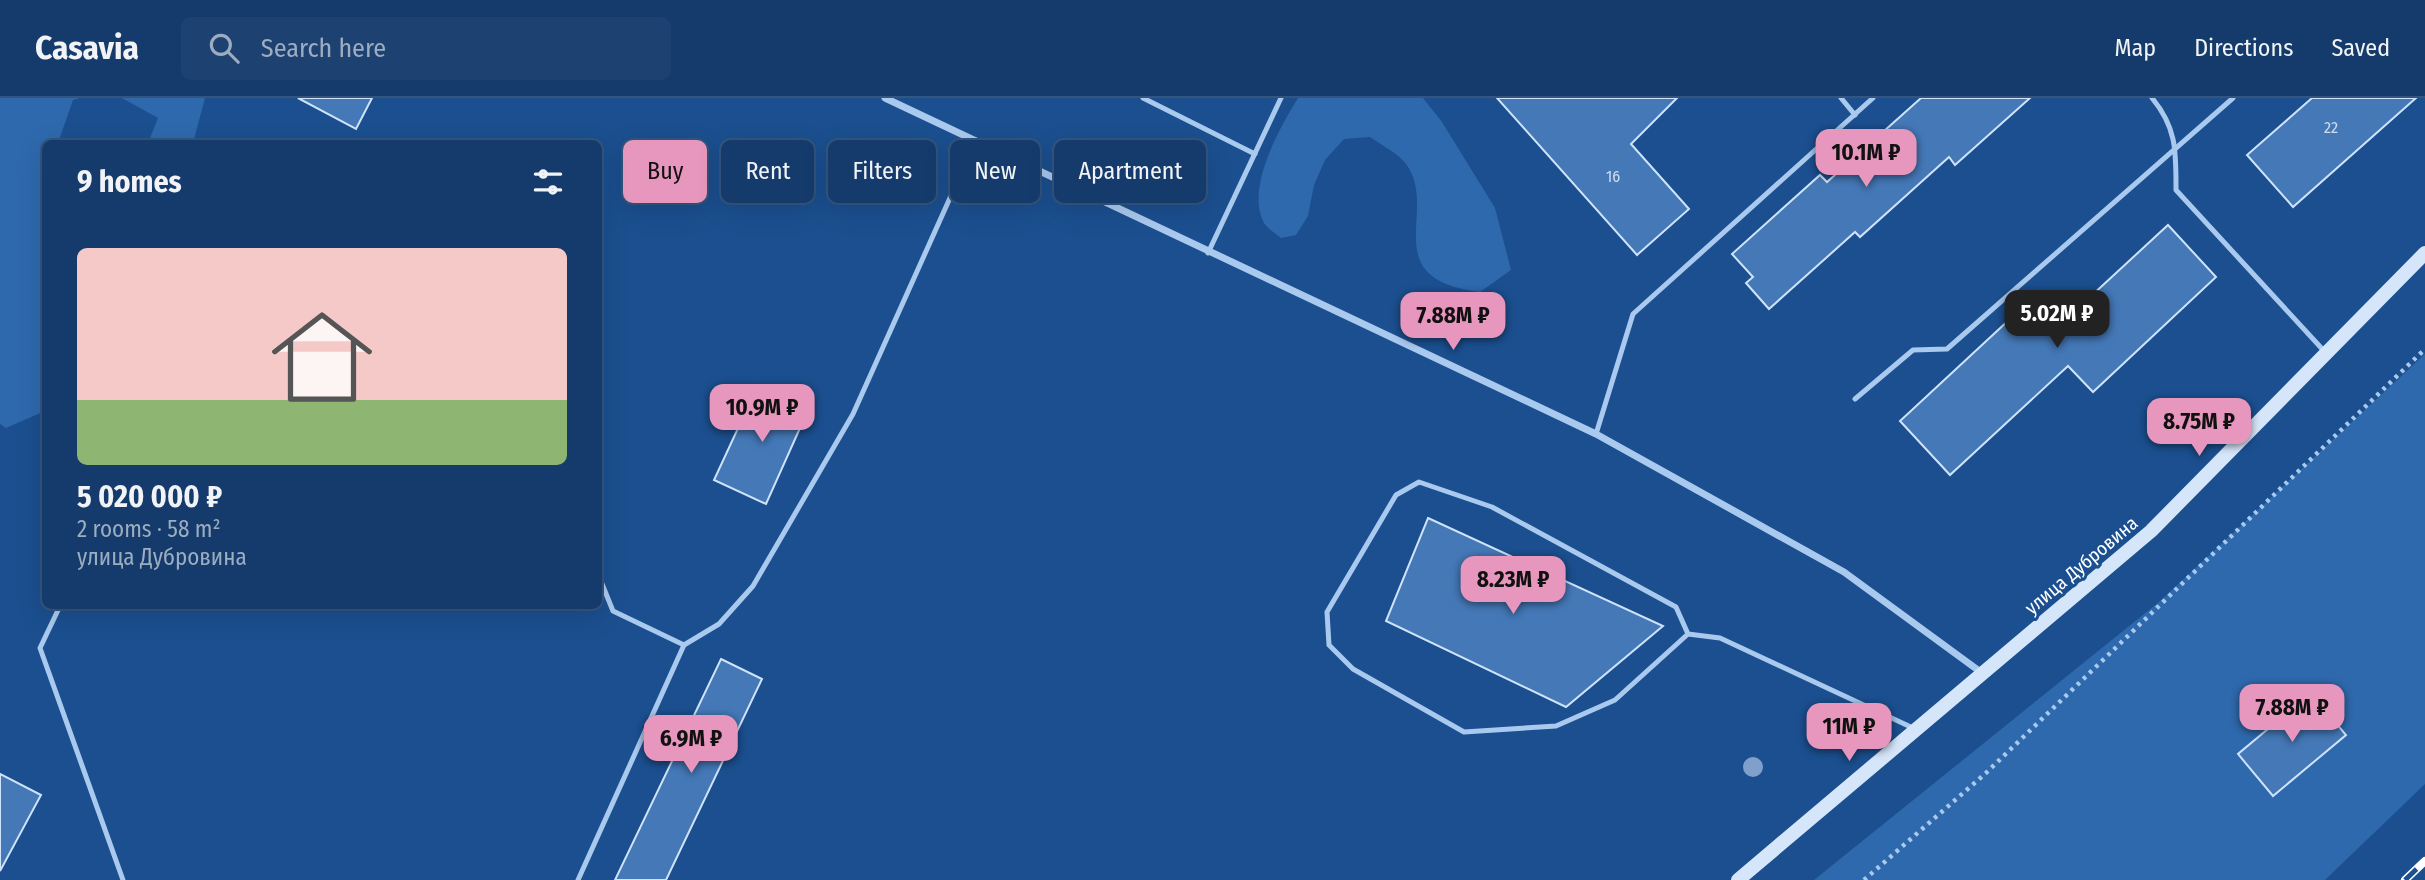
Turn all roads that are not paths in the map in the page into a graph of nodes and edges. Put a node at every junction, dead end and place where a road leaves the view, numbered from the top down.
1 (885, 98) edge
2 (1143, 98) edge
3 (1281, 98) edge
4 (1841, 98) edge
5 (1873, 98) edge
6 (2152, 98) edge
7 (2233, 98) edge
8 (1855, 115) junction
9 (976, 140) edge
10 (2176, 151) junction
11 (1255, 154) junction
12 (1040, 171) edge
13 (950, 198) edge
14 (1208, 253) junction
15 (2425, 253) edge
16 (2326, 354) junction
17 (1854, 399) dead end
18 (1596, 435) junction
19 (602, 584) edge
20 (59, 609) edge
21 (1688, 634) junction
22 (684, 645) junction
23 (1982, 673) junction
24 (1915, 730) junction
25 (122, 880) edge
26 (578, 880) edge
27 (1738, 880) edge

1 - 9 street
2 - 11 lane
3 - 11 lane
4 - 8 lane
5 - 8 lane
6 - 10 lane
7 - 10 lane
8 - 18 lane
10 - 16 lane
10 - 17 lane
11 - 14 lane
12 - 14 street
13 - 22 lane
14 - 18 street
15 - 16 main road, улица Дубровина
16 - 23 main road, улица Дубровина
18 - 23 street
19 - 22 lane
20 - 25 lane
21 - 21 lane
21 - 24 lane
22 - 26 lane
23 - 24 main road, улица Дубровина
24 - 27 main road, улица Дубровина

